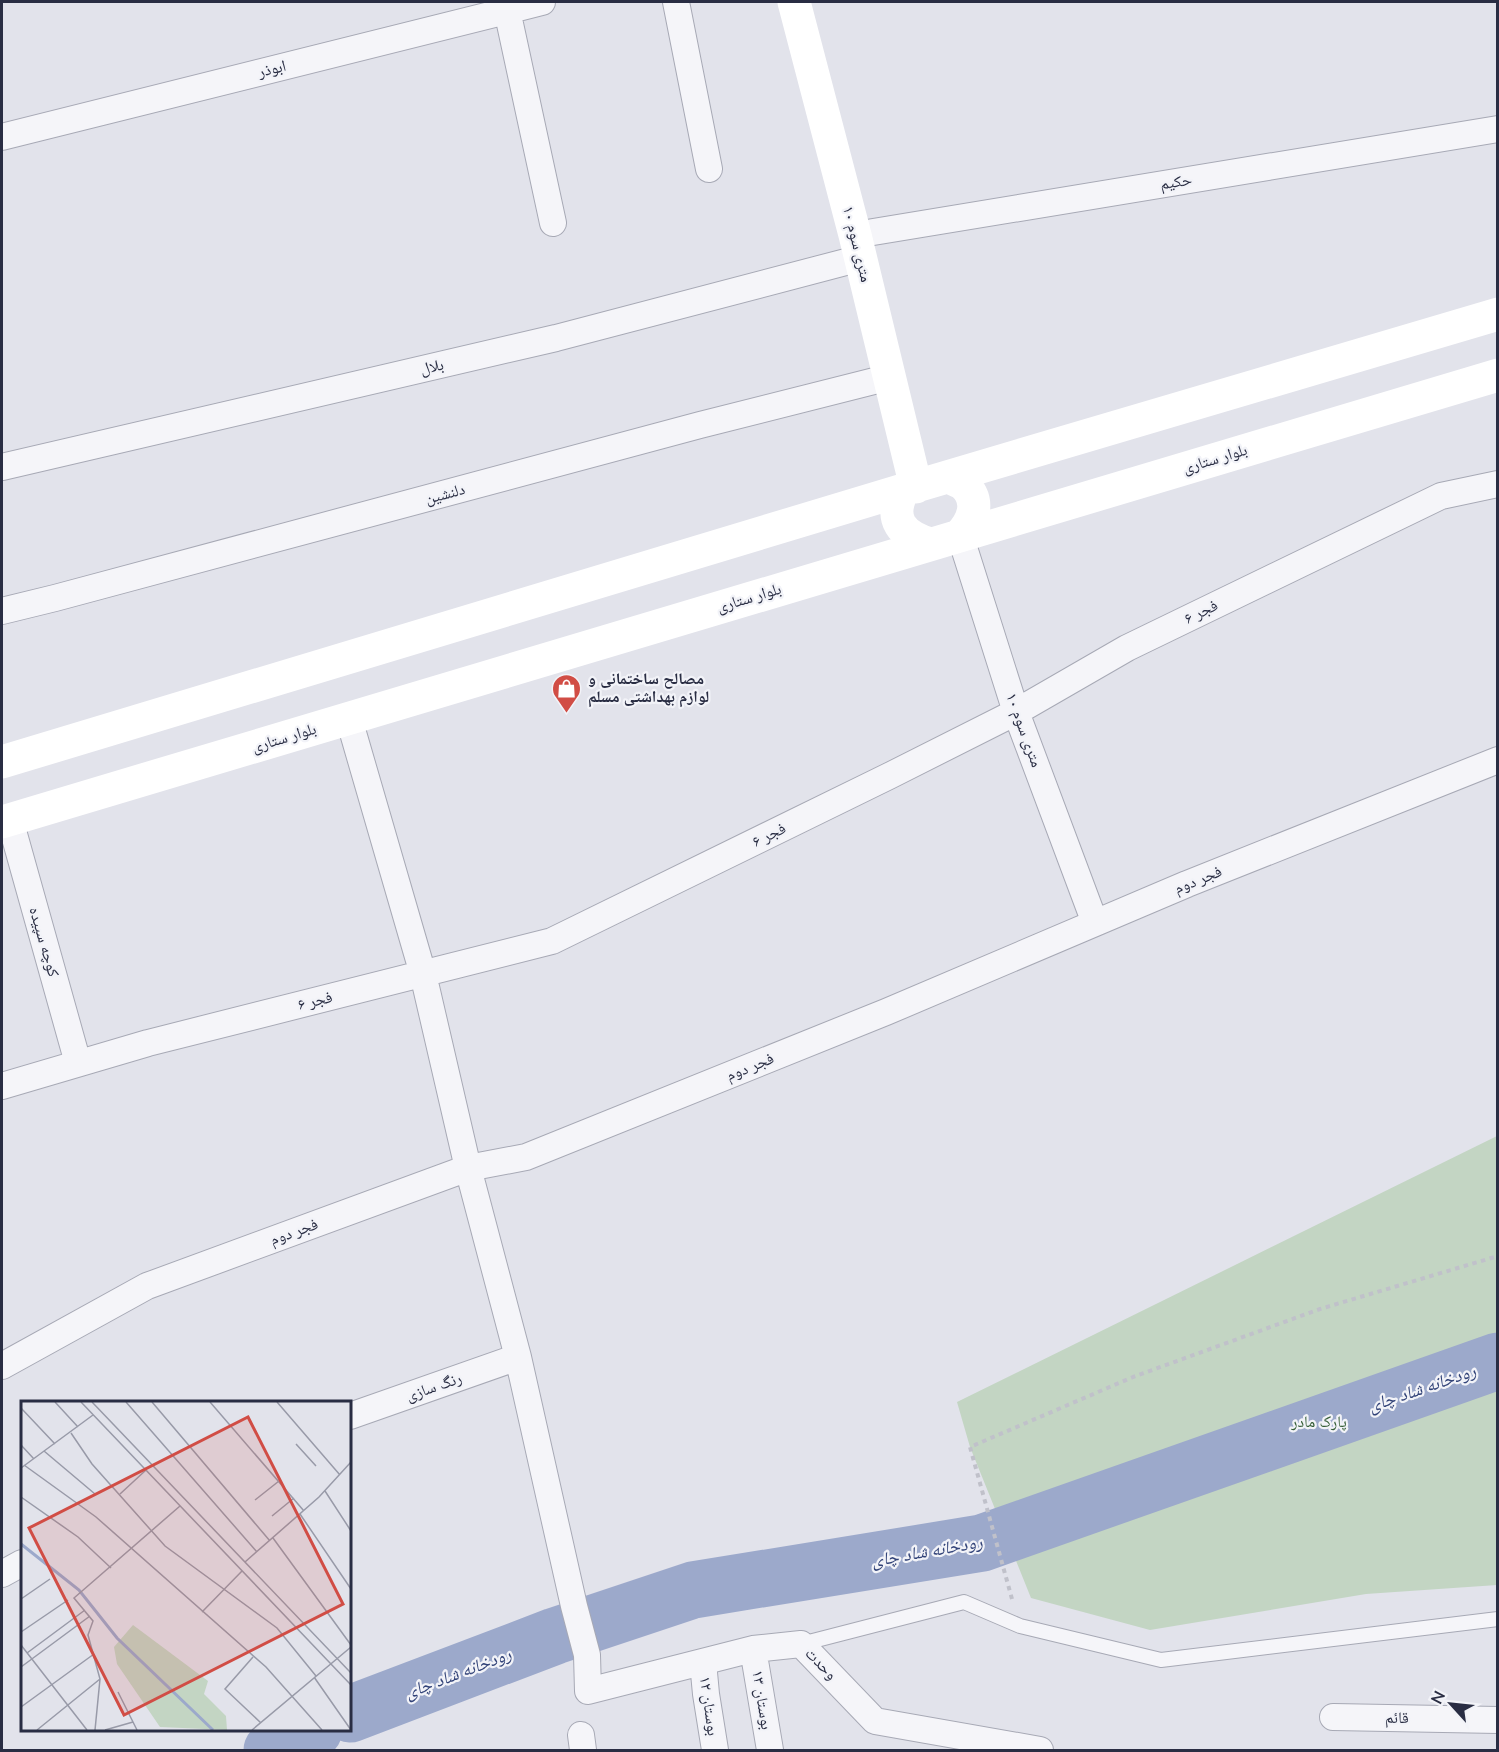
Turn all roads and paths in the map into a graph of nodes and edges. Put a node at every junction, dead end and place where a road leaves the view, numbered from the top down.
1 (542, 2) edge
2 (676, 2) edge
3 (794, 2) edge
4 (507, 10) junction
5 (1497, 129) edge
6 (2, 136) edge
7 (709, 170) dead end
8 (553, 223) dead end
9 (858, 247) junction
10 (1497, 314) edge
11 (1497, 375) edge
12 (890, 377) junction
13 (2, 467) edge
14 (951, 477) junction
15 (1497, 484) edge
16 (910, 489) junction
17 (945, 540) junction
18 (2, 611) edge
19 (1016, 712) junction
20 (349, 718) junction
21 (1497, 760) edge
22 (2, 762) edge
23 (6, 821) edge
24 (1095, 923) junction
25 (423, 974) junction
26 (78, 1063) junction
27 (2, 1086) edge
28 (468, 1167) junction
29 (1497, 1256) edge
30 (518, 1357) junction
31 (2, 1366) edge
32 (351, 1416) edge
33 (21, 1564) edge
34 (2, 1574) edge
35 (1497, 1619) edge
36 (1020, 1626) junction
37 (801, 1644) junction
38 (753, 1649) junction
39 (703, 1662) junction
40 (1333, 1717) dead end
41 (1497, 1720) edge
42 (1012, 1748) edge
43 (715, 1750) edge
44 (770, 1750) edge
45 (1040, 1750) edge

1 - 4 street, ابوذر
2 - 7 street
3 - 9 main road, ۱۰ متری سوم
4 - 6 street, ابوذر
4 - 8 street
5 - 9 street, حکیم
9 - 12 main road, ۱۰ متری سوم
9 - 13 street, بلال
10 - 14 main road
11 - 17 main road, بلوار ستاری
12 - 16 main road, ۱۰ متری سوم
12 - 18 street, دلنشین
14 - 16 main road
14 - 17 main road
15 - 19 street, فجر ۶
16 - 17 main road
16 - 22 main road
17 - 19 street, ۱۰ متری سوم
17 - 20 main road, بلوار ستاری
19 - 24 street, ۱۰ متری سوم
19 - 25 street, فجر ۶
20 - 23 main road, بلوار ستاری
20 - 25 street
21 - 24 street, فجر دوم
23 - 26 street, کوچه سپیده
24 - 28 street, فجر دوم
25 - 26 street, فجر ۶
25 - 28 street
26 - 27 street, فجر ۶
28 - 30 street
28 - 31 street, فجر دوم
29 - 36 path
30 - 32 street, رنگ سازی
30 - 39 street, وحدت
33 - 34 street
35 - 36 lane
36 - 37 lane
37 - 38 street, وحدت
37 - 42 street, وحدت
38 - 39 street, وحدت
38 - 44 street, بوستان ۱۳
39 - 43 street, بوستان ۱۲
40 - 41 street, قائم
42 - 45 street, وحدت

